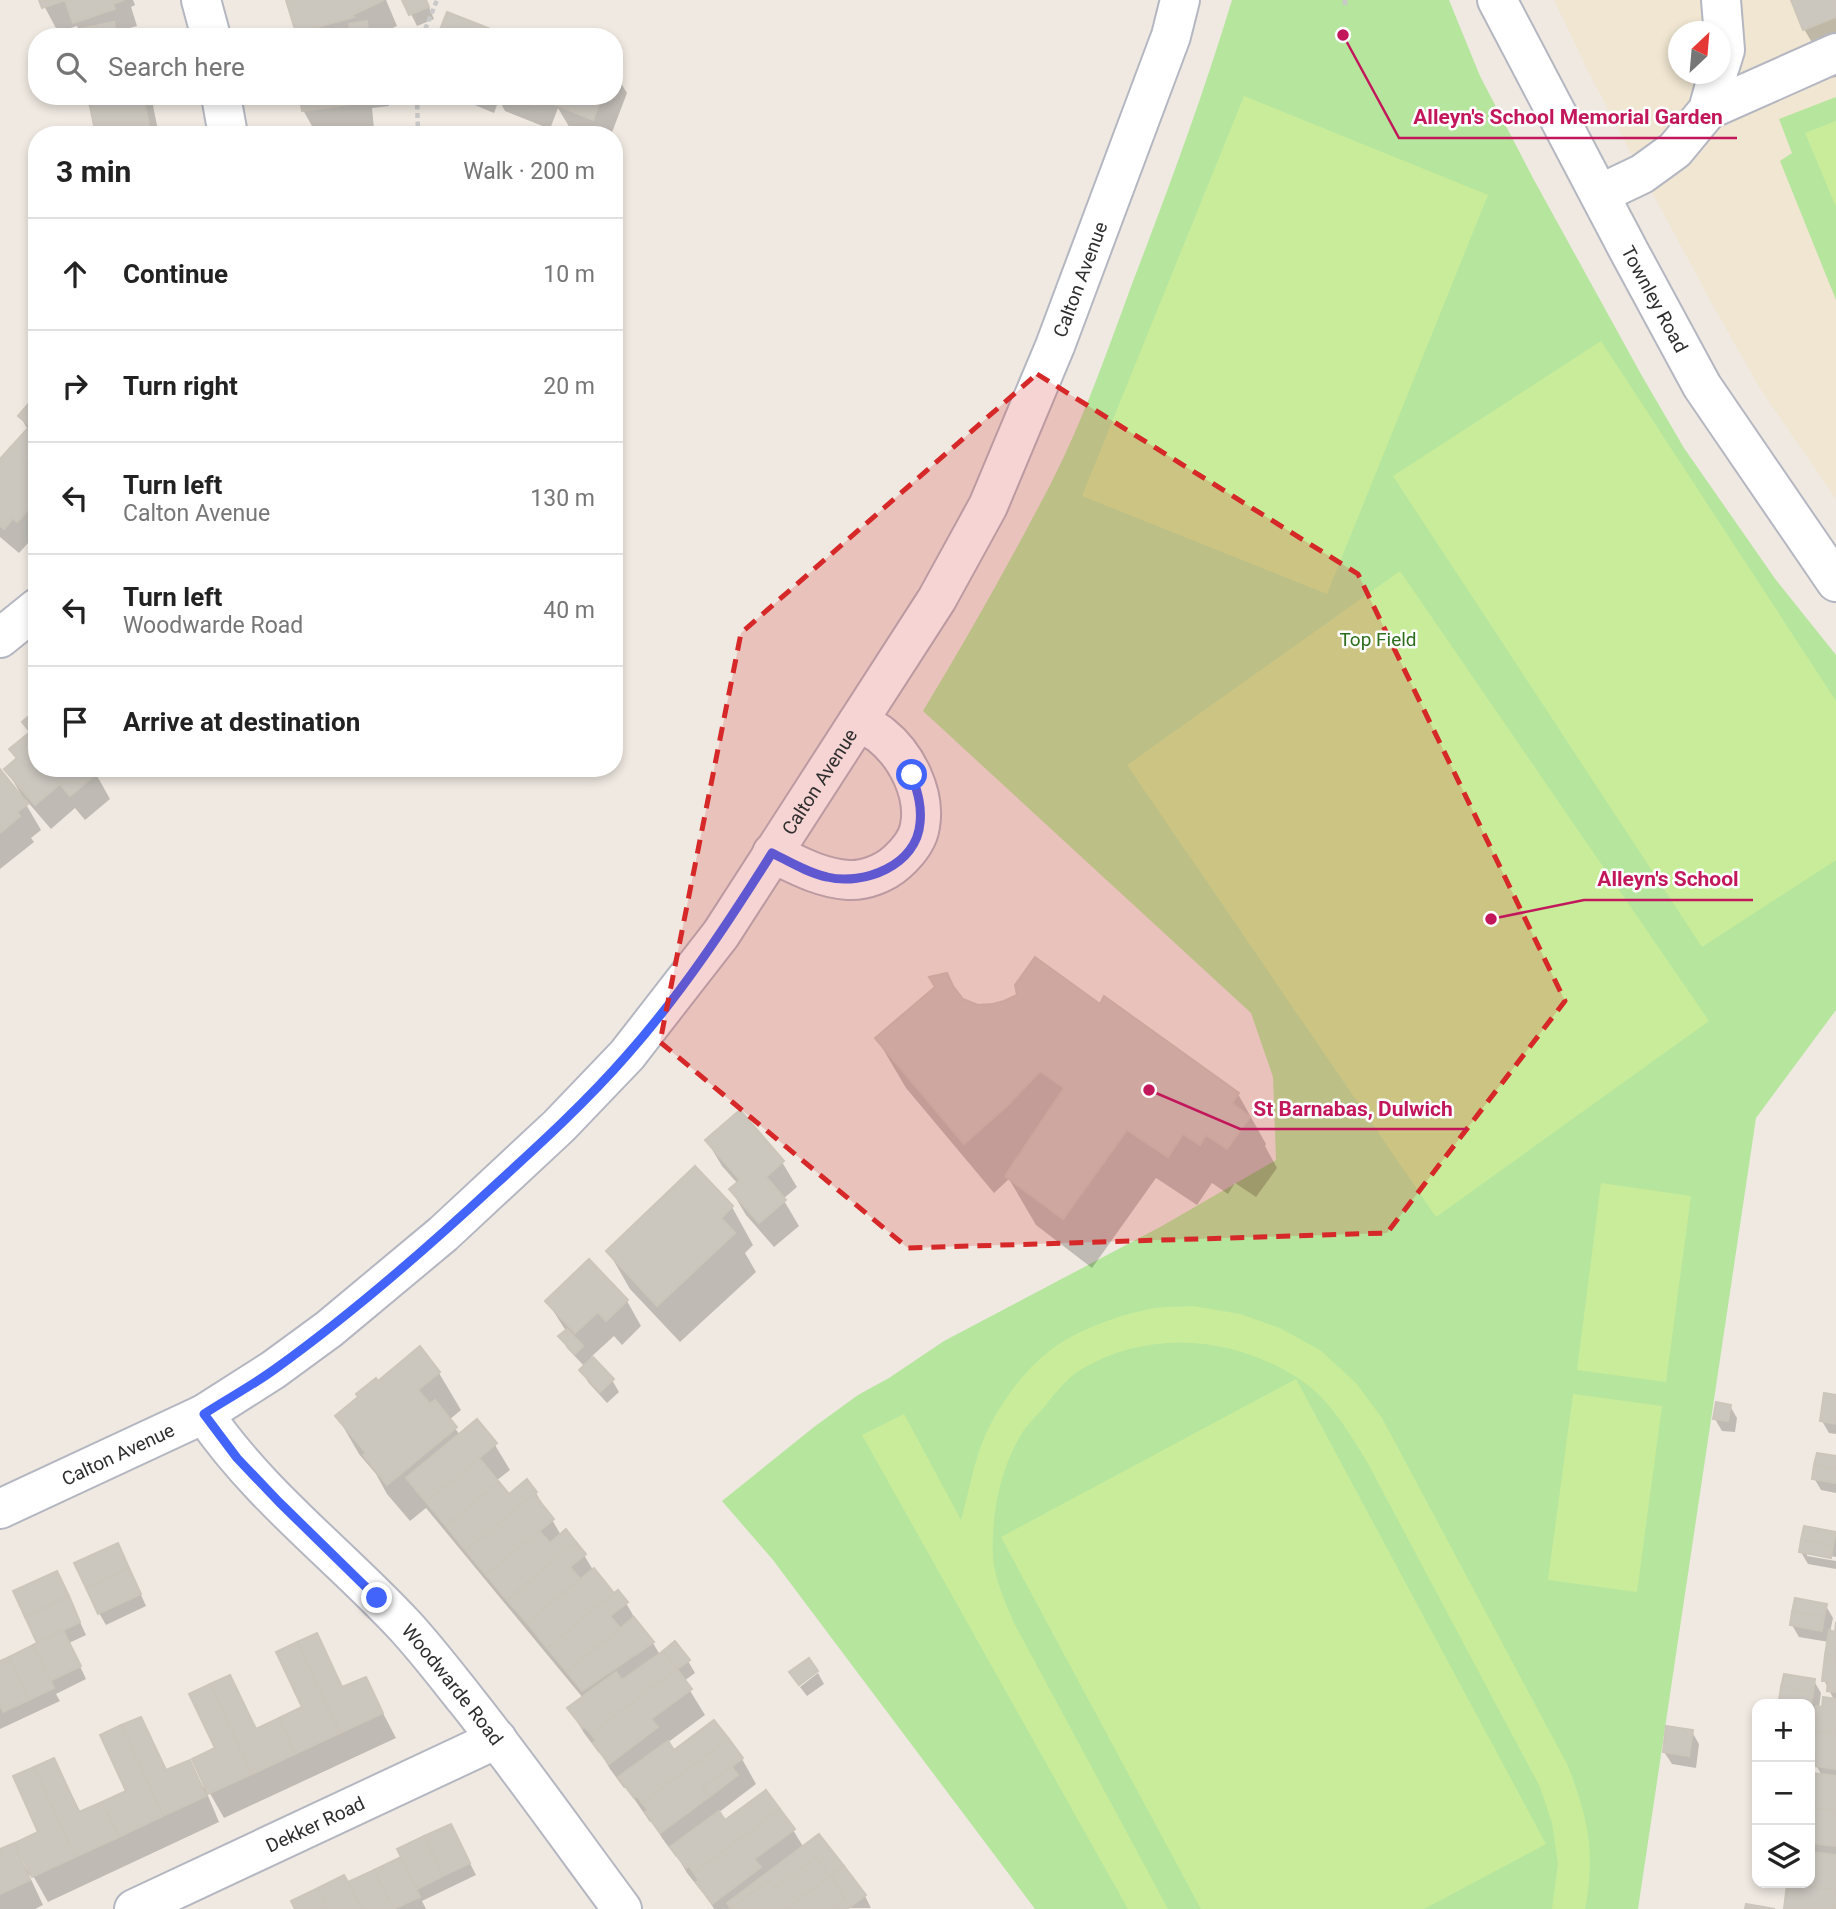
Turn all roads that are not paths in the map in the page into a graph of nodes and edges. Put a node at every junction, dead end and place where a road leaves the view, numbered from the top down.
1 (201, 0) edge
2 (1180, 0) edge
3 (1497, 0) edge
4 (1721, 0) edge
5 (1723, 21) edge
6 (209, 28) edge
7 (1836, 53) edge
8 (1715, 84) edge
9 (223, 105) edge
10 (1708, 110) junction
11 (226, 126) edge
12 (1600, 194) junction
13 (1836, 582) edge
14 (28, 615) edge
15 (0, 638) edge
16 (858, 722) junction
17 (772, 853) junction
18 (204, 1414) junction
19 (0, 1508) edge
20 (497, 1739) junction
21 (134, 1909) edge
22 (622, 1909) edge

1 - 6 street
2 - 16 street, Calton Avenue
3 - 12 street, Townley Road
4 - 5 street
7 - 10 street
8 - 10 street
9 - 11 street
10 - 12 street
12 - 13 street, Townley Road
14 - 15 street
16 - 17 street, Calton Avenue
16 - 17 street
17 - 18 street, Calton Avenue
18 - 19 street, Calton Avenue
18 - 20 street, Woodwarde Road
20 - 21 street, Dekker Road
20 - 22 street, Woodwarde Road

